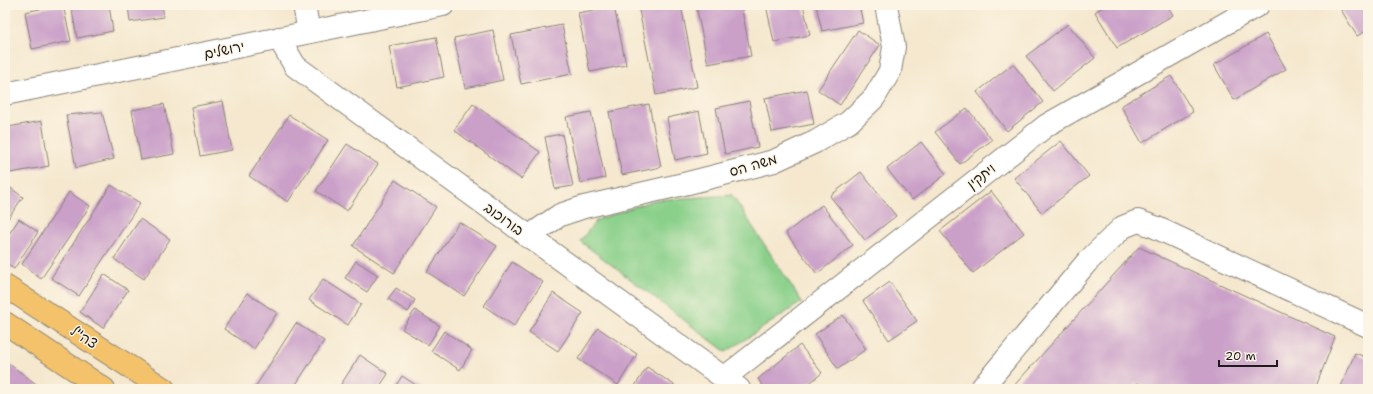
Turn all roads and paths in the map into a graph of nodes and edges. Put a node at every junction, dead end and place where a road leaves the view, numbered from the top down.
1 (304, 5) edge
2 (443, 5) edge
3 (886, 5) edge
4 (1258, 5) edge
5 (309, 32) junction
6 (279, 38) junction
7 (5, 94) edge
8 (528, 237) junction
9 (5, 286) edge
10 (5, 323) edge
11 (1368, 326) edge
12 (732, 383) edge
13 (104, 389) edge
14 (164, 389) edge
15 (981, 389) edge

1 - 5 street
2 - 5 street, ירושלים
3 - 8 street, משה הס
4 - 12 street, ויתקין
5 - 6 street, ירושלים
6 - 7 street, ירושלים
6 - 8 street, בורוכוב
8 - 12 street, בורוכוב
9 - 14 main road, צה"ל
10 - 13 main road
11 - 15 street

